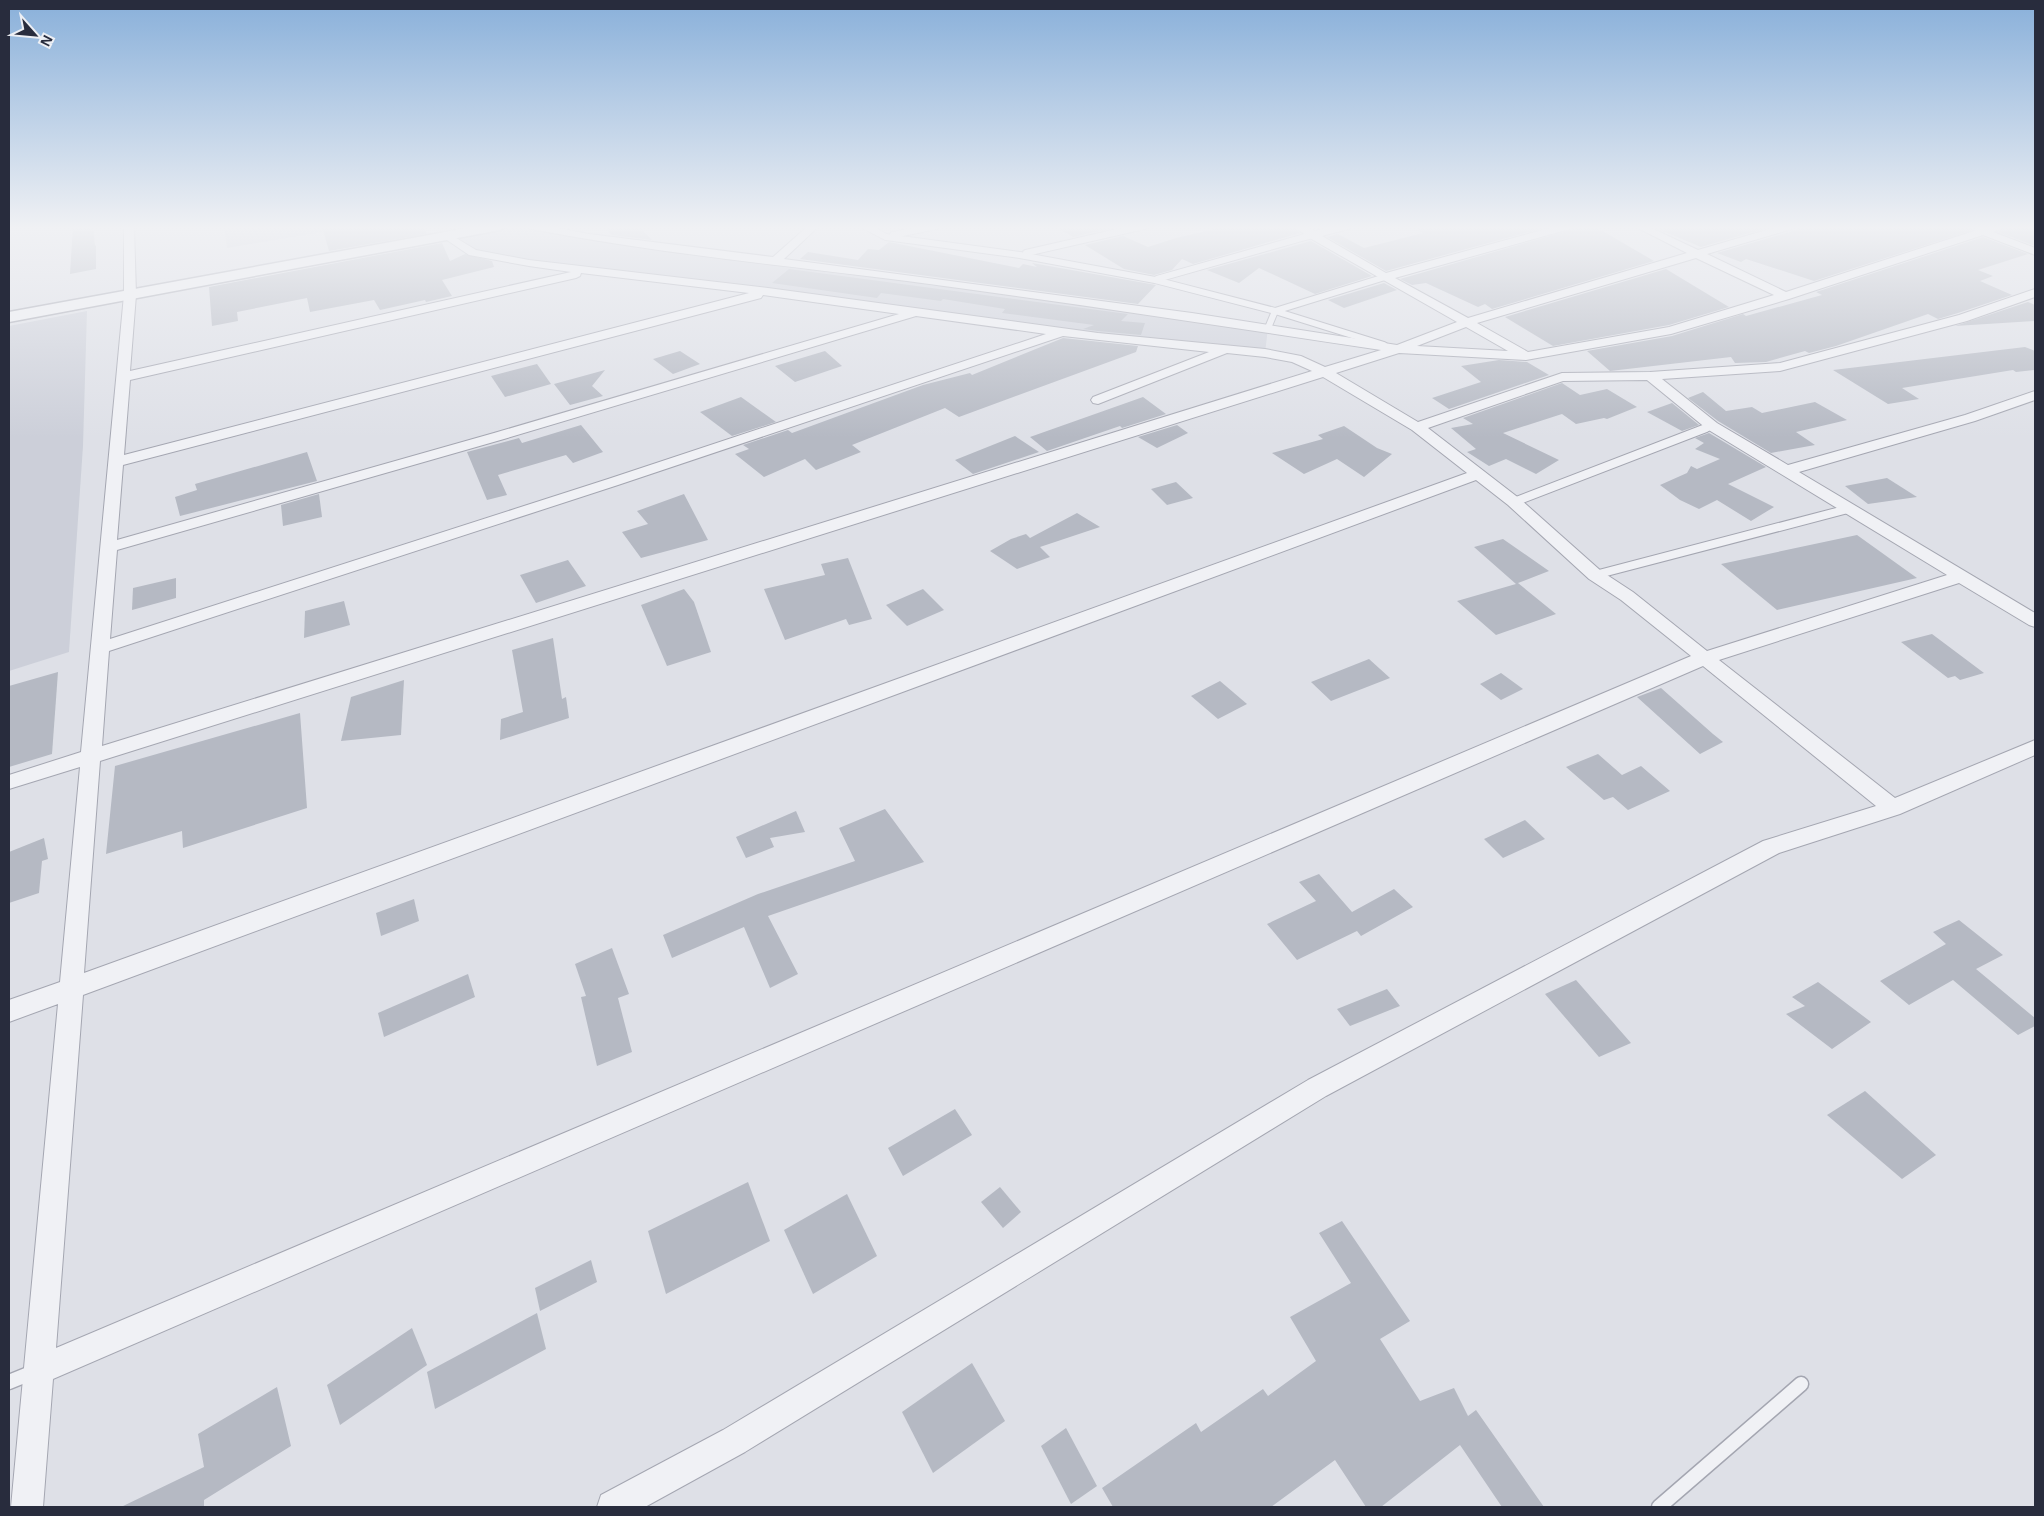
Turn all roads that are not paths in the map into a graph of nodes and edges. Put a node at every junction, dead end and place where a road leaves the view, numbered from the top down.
1 (120, 297) edge
2 (130, 297) edge
3 (476, 297) edge
4 (750, 297) edge
5 (804, 297) edge
6 (1042, 297) edge
7 (1220, 297) edge
8 (1321, 297) edge
9 (1421, 297) edge
10 (1553, 297) edge
11 (1782, 297) edge
12 (2024, 297) edge
13 (1275, 311) junction
14 (918, 312) junction
15 (9, 317) edge
16 (1468, 322) junction
17 (1268, 328) junction
18 (1063, 332) junction
19 (1398, 349) junction
20 (1226, 350) junction
21 (1266, 353) junction
22 (1526, 356) junction
23 (1325, 372) junction
24 (1650, 376) junction
25 (1562, 377) junction
26 (123, 378) junction
27 (2035, 396) edge
28 (1098, 400) dead end
29 (1712, 426) junction
30 (1417, 427) junction
31 (116, 462) junction
32 (1785, 471) junction
33 (1478, 474) junction
34 (1514, 502) junction
35 (1848, 509) junction
36 (109, 547) junction
37 (1594, 575) junction
38 (1962, 576) junction
39 (2035, 621) edge
40 (100, 648) junction
41 (1704, 658) junction
42 (2035, 746) edge
43 (91, 757) junction
44 (9, 782) edge
45 (1893, 808) junction
46 (71, 988) junction
47 (9, 1010) edge
48 (39, 1370) junction
49 (9, 1382) edge
50 (1801, 1384) dead end
51 (27, 1507) edge
52 (613, 1507) edge
53 (1660, 1507) edge

1 - 15 street
2 - 26 street
3 - 26 street
4 - 31 street
5 - 14 street
6 - 17 street
7 - 13 lane
8 - 13 lane
9 - 16 street
10 - 16 street
11 - 22 street
12 - 24 street
13 - 17 lane
13 - 19 lane
14 - 18 street
14 - 36 street
16 - 19 street
16 - 22 street
17 - 19 street
17 - 21 street
18 - 20 street
18 - 40 street
19 - 22 street
19 - 23 street
20 - 21 street
20 - 28 street
21 - 23 street
22 - 25 street
23 - 30 street
23 - 43 street
24 - 25 street
24 - 29 street
25 - 30 street
26 - 31 street
27 - 32 street
29 - 32 street
29 - 34 lane
30 - 33 street
31 - 36 street
32 - 35 street
33 - 34 street
33 - 46 street
34 - 37 street
35 - 37 lane
35 - 38 street
36 - 40 street
37 - 41 street
38 - 39 street
38 - 41 street
40 - 43 street
41 - 45 street
41 - 48 street
42 - 45 street
43 - 44 street
43 - 46 street
45 - 52 street
46 - 47 street
46 - 48 street
48 - 49 lane
48 - 51 street
50 - 53 lane

